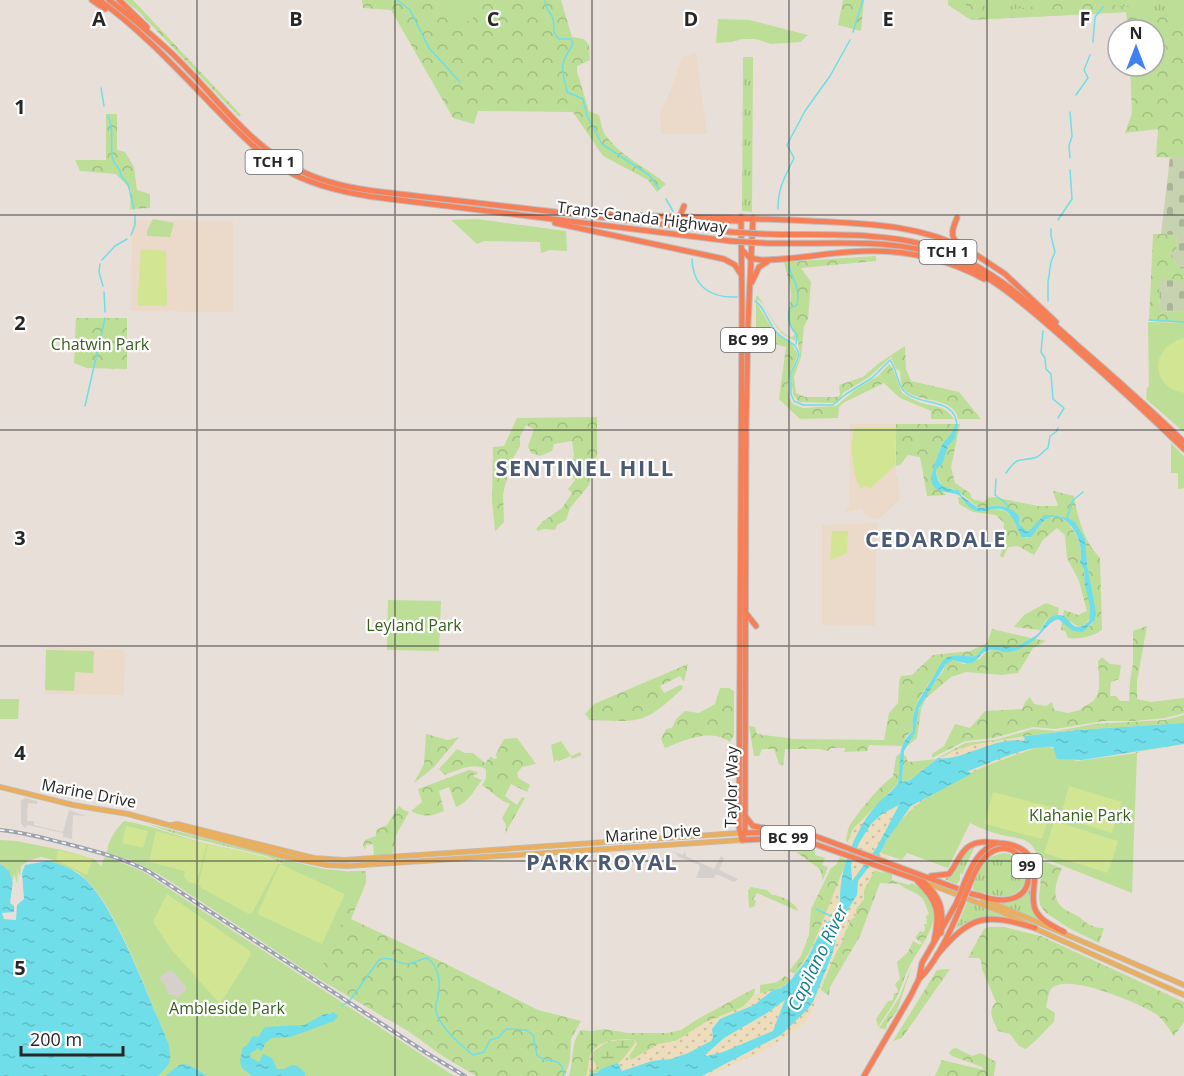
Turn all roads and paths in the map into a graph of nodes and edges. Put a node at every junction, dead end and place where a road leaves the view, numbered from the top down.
1 (92, 0) edge
2 (99, 0) edge
3 (109, 0) edge
4 (119, 0) edge
5 (164, 46) junction
6 (169, 61) junction
7 (501, 206) junction
8 (684, 206) dead end
9 (527, 216) junction
10 (680, 216) junction
11 (753, 218) junction
12 (957, 218) dead end
13 (741, 219) junction
14 (968, 250) junction
15 (709, 256) junction
16 (746, 258) junction
17 (772, 260) junction
18 (741, 278) junction
19 (750, 296) junction
20 (1038, 316) junction
21 (1098, 363) junction
22 (1184, 442) edge
23 (1184, 449) edge
24 (744, 611) junction
25 (756, 626) dead end
26 (0, 787) edge
27 (745, 815) junction
28 (172, 825) junction
29 (785, 832) junction
30 (742, 833) junction
31 (742, 840) junction
32 (999, 843) junction
33 (352, 860) junction
34 (347, 867) junction
35 (915, 879) junction
36 (925, 879) junction
37 (969, 880) junction
38 (972, 894) junction
39 (959, 905) junction
40 (1035, 928) junction
41 (1064, 932) junction
42 (941, 933) junction
43 (933, 945) junction
44 (937, 955) junction
45 (919, 979) junction
46 (1184, 985) edge
47 (1184, 994) edge
48 (864, 1076) edge

1 - 6 highway
2 - 6 highway, Trans-Canada Highway / TCH 1
3 - 5 highway, Trans-Canada Highway / TCH 1
4 - 5 highway
5 - 7 highway, Trans-Canada Highway / TCH 1
6 - 9 highway, Trans-Canada Highway / TCH 1
7 - 10 highway
7 - 21 highway, Trans-Canada Highway / TCH 1, bridge
8 - 10 highway
9 - 15 highway
9 - 20 highway, Trans-Canada Highway / TCH 1, bridge
10 - 13 highway
11 - 13 highway
11 - 14 highway
11 - 16 highway, Taylor Way / BC 99
12 - 14 highway
13 - 16 highway, Taylor Way
14 - 21 highway
15 - 16 highway
15 - 18 highway
16 - 17 highway
16 - 18 highway, Taylor Way
16 - 19 highway, Taylor Way / BC 99
17 - 19 highway
17 - 20 highway
18 - 30 highway, Taylor Way / BC 99
19 - 24 highway, Taylor Way / BC 99
20 - 23 highway, Trans-Canada Highway / TCH 1
21 - 22 highway, Trans-Canada Highway / TCH 1
24 - 25 highway
24 - 27 highway, Taylor Way / BC 99
26 - 28 main road, Marine Drive
27 - 29 highway
27 - 30 highway, Taylor Way
28 - 33 main road, Marine Drive
28 - 34 main road, Marine Drive
29 - 30 highway, Marine Drive
29 - 36 highway, Marine Drive / BC 99
30 - 31 highway, Taylor Way / BC 99
30 - 33 main road, Marine Drive
31 - 34 main road, Marine Drive
31 - 35 highway, Marine Drive / BC 99
32 - 36 highway
32 - 37 highway
32 - 41 highway
33 - 34 main road
35 - 36 highway, Marine Drive
35 - 43 highway
36 - 38 highway, Marine Drive / BC 99
36 - 40 main road, Marine Drive
36 - 42 highway
37 - 38 highway, 99
37 - 39 highway, 99, bridge
38 - 41 main road, Marine Drive
39 - 42 highway
39 - 44 highway, 99
40 - 44 highway
40 - 47 main road, Marine Drive
41 - 46 main road, Marine Drive
42 - 43 highway
43 - 45 highway
44 - 45 highway
45 - 48 highway

